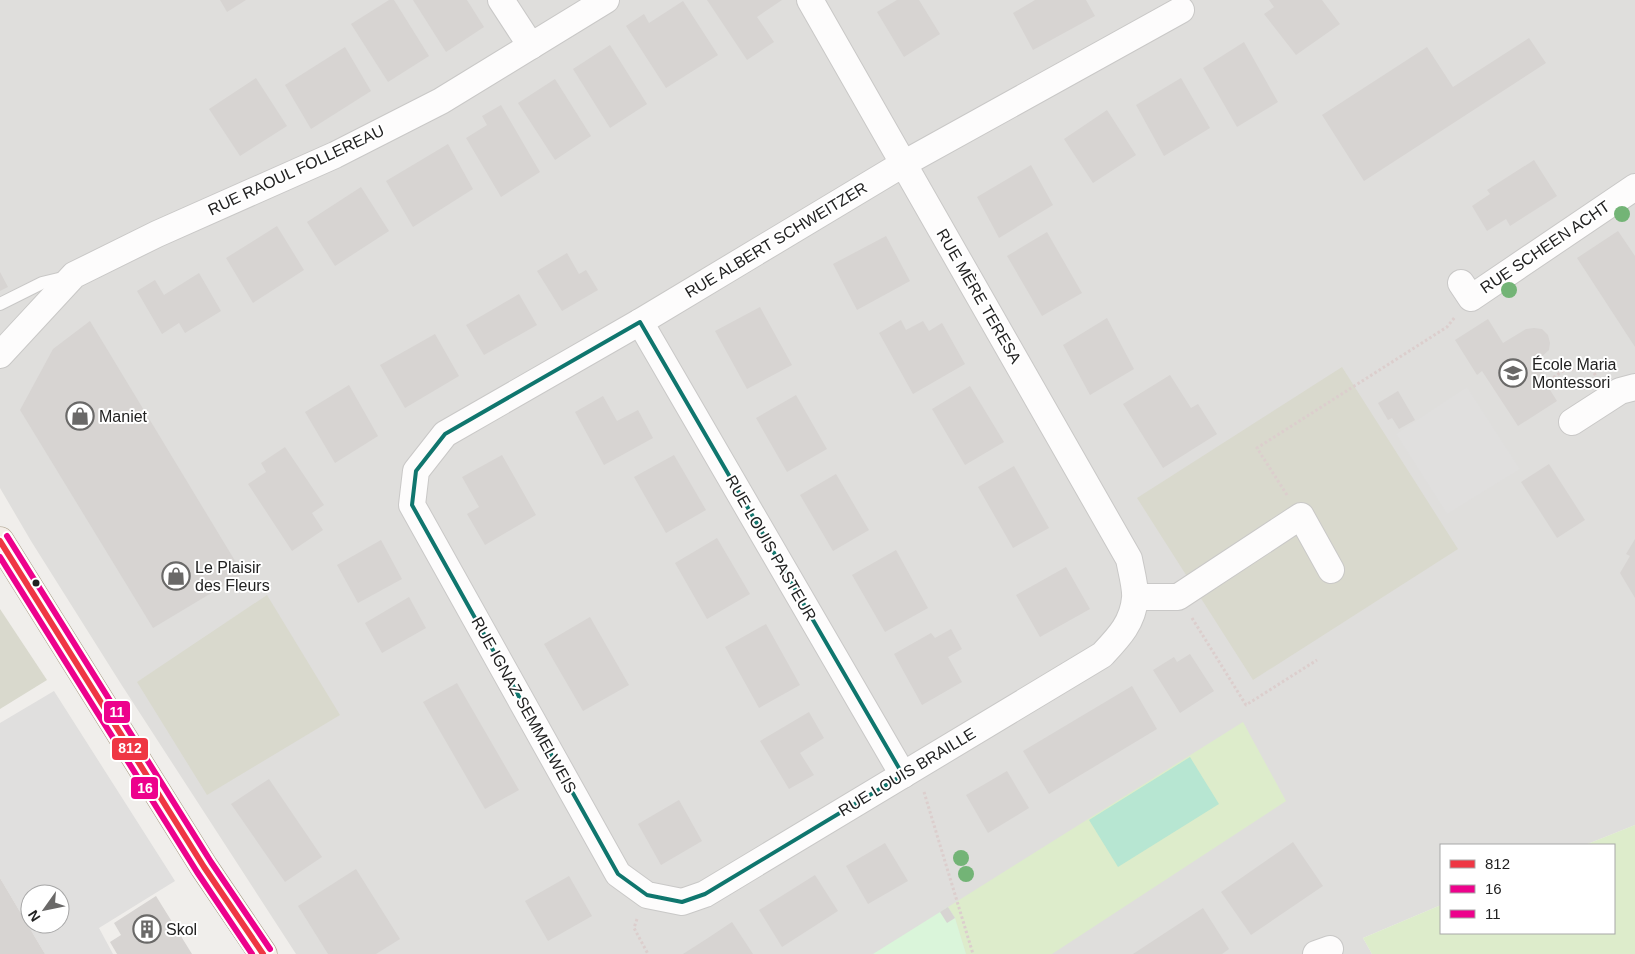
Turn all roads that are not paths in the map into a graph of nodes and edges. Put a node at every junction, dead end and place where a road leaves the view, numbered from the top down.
1 (501, 0) edge
2 (606, 0) edge
3 (810, 0) edge
4 (1181, 10) dead end
5 (531, 46) junction
6 (903, 164) junction
7 (1635, 187) edge
8 (74, 275) junction
9 (1466, 290) road end
10 (0, 304) edge
11 (640, 322) junction
12 (0, 355) edge
13 (1635, 387) edge
14 (1572, 422) dead end
15 (412, 506) joint
16 (0, 541) edge
17 (1331, 570) dead end
18 (1136, 597) junction
19 (909, 771) junction
20 (647, 895) joint
21 (262, 954) edge

1 - 5 street
2 - 5 street, RUE RAOUL FOLLEREAU
3 - 6 street, RUE MÈRE TERESA
4 - 6 street, RUE ALBERT SCHWEITZER
5 - 8 street, RUE RAOUL FOLLEREAU
6 - 11 street, RUE ALBERT SCHWEITZER
6 - 18 street, RUE MÈRE TERESA
7 - 9 street, RUE SCHEEN ACHT
8 - 10 lane
8 - 12 street, RUE RAOUL FOLLEREAU
11 - 15 street, RUE ALBERT SCHWEITZER
11 - 19 street, RUE LOUIS PASTEUR
13 - 14 street
15 - 20 street, RUE IGNAZ SEMMELWEIS
16 - 21 main road
17 - 18 street
18 - 19 street, RUE LOUIS BRAILLE
19 - 20 street, RUE LOUIS BRAILLE

